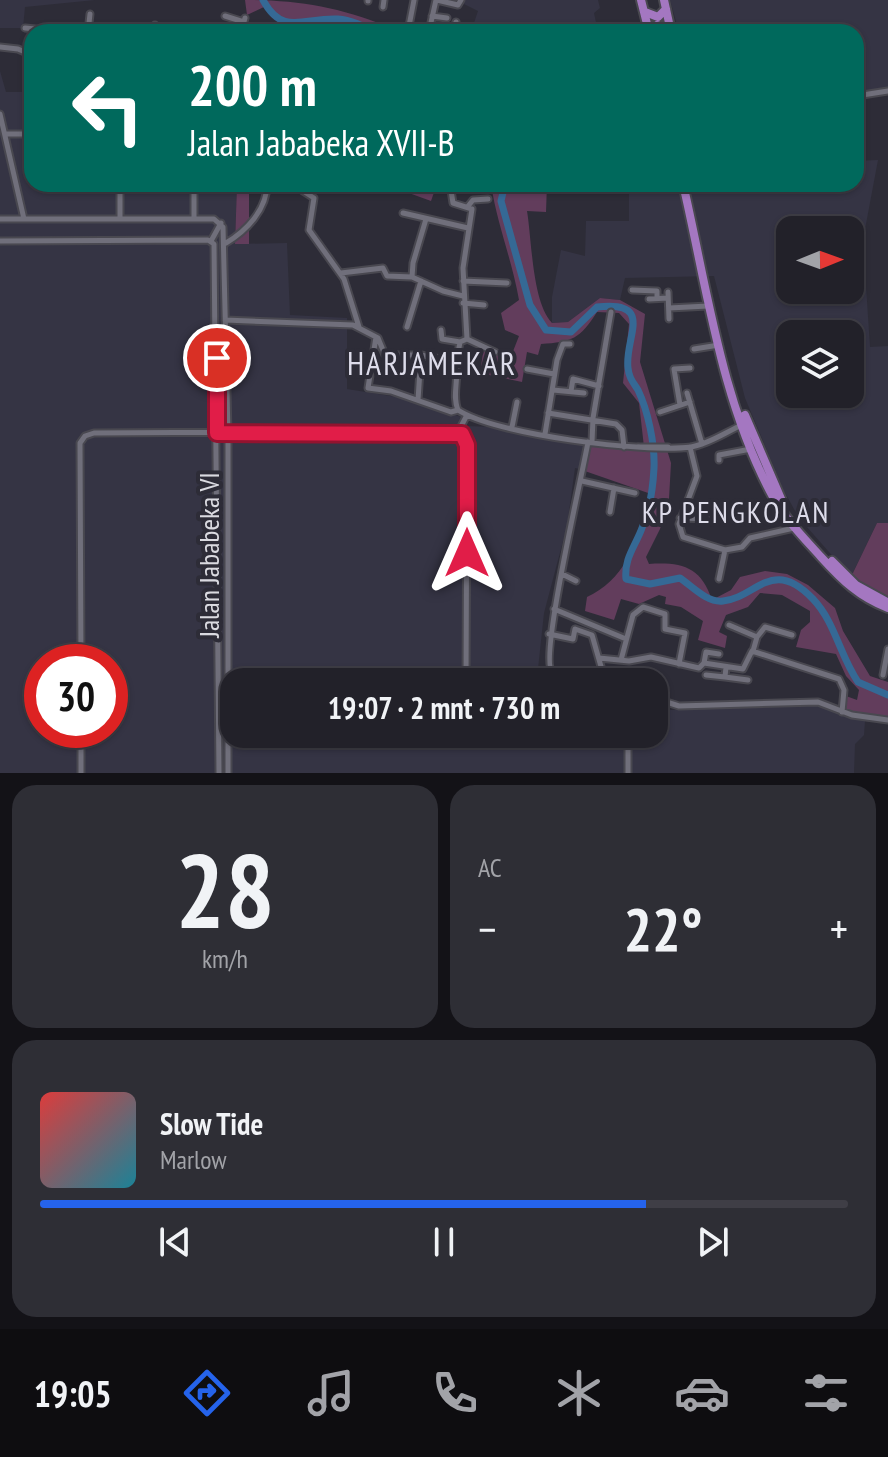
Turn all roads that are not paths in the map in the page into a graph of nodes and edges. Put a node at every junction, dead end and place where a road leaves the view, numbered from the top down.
1 (414, 0) edge
2 (436, 0) edge
3 (461, 0) edge
4 (641, 0) edge
5 (665, 4) edge
6 (644, 12) junction
7 (90, 14) dead end
8 (225, 16) dead end
9 (432, 16) junction
10 (447, 18) dead end
11 (89, 24) edge
12 (243, 24) edge
13 (409, 24) edge
14 (431, 24) edge
15 (648, 24) edge
16 (669, 24) edge
17 (0, 47) edge
18 (24, 52) edge
19 (888, 91) edge
20 (864, 95) edge
21 (0, 114) edge
22 (5, 134) junction
23 (24, 134) edge
24 (120, 192) edge
25 (194, 192) edge
26 (266, 192) edge
27 (305, 192) edge
28 (451, 192) edge
29 (687, 192) edge
30 (488, 199) dead end
31 (469, 205) junction
32 (403, 213) dead end
33 (120, 218) junction
34 (0, 219) edge
35 (24, 219) junction
36 (194, 219) junction
37 (426, 219) junction
38 (221, 223) junction
39 (468, 228) junction
40 (0, 241) edge
41 (211, 241) junction
42 (226, 243) junction
43 (704, 266) junction
44 (341, 273) junction
45 (412, 277) junction
46 (421, 281) junction
47 (463, 281) junction
48 (507, 283) dead end
49 (632, 290) dead end
50 (463, 296) junction
51 (657, 298) junction
52 (649, 299) dead end
53 (463, 303) junction
54 (484, 305) dead end
55 (711, 306) junction
56 (669, 308) junction
57 (611, 312) dead end
58 (669, 319) dead end
59 (217, 320) junction
60 (226, 320) junction
61 (359, 327) junction
62 (407, 327) dead end
63 (441, 330) dead end
64 (376, 337) junction
65 (464, 340) junction
66 (570, 344) dead end
67 (720, 345) junction
68 (694, 349) dead end
69 (495, 352) dead end
70 (421, 355) junction
71 (456, 364) junction
72 (690, 368) dead end
73 (527, 369) dead end
74 (554, 374) junction
75 (600, 386) junction
76 (553, 390) junction
77 (571, 391) junction
78 (584, 393) dead end
79 (687, 393) dead end
80 (418, 400) junction
81 (517, 402) dead end
82 (690, 402) junction
83 (680, 405) junction
84 (458, 410) junction
85 (660, 412) dead end
86 (548, 413) junction
87 (467, 415) junction
88 (593, 420) junction
89 (742, 424) junction
90 (512, 427) junction
91 (458, 432) junction
92 (217, 433) junction
93 (228, 433) junction
94 (545, 434) junction
95 (590, 442) junction
96 (702, 444) junction
97 (624, 447) junction
98 (690, 447) junction
99 (752, 449) junction
100 (719, 460) dead end
101 (581, 481) junction
102 (614, 488) junction
103 (635, 493) dead end
104 (610, 512) dead end
105 (680, 518) junction
106 (712, 519) dead end
107 (795, 527) junction
108 (725, 550) junction
109 (562, 574) junction
110 (719, 579) dead end
111 (576, 581) dead end
112 (888, 606) edge
113 (554, 609) junction
114 (729, 625) dead end
115 (549, 634) junction
116 (792, 635) dead end
117 (757, 637) junction
118 (626, 639) junction
119 (81, 644) edge
120 (888, 649) edge
121 (753, 651) junction
122 (719, 654) dead end
123 (599, 658) junction
124 (621, 660) junction
125 (704, 663) junction
126 (679, 664) junction
127 (726, 667) junction
128 (466, 668) edge
129 (550, 668) edge
130 (602, 668) edge
131 (706, 675) dead end
132 (883, 675) dead end
133 (725, 677) junction
134 (748, 680) dead end
135 (668, 702) edge
136 (842, 712) junction
137 (888, 720) edge
138 (81, 748) edge
139 (628, 748) edge
140 (81, 773) edge
141 (219, 773) edge
142 (228, 773) edge
143 (628, 773) edge

1 - 13 street
2 - 3 street
2 - 9 street
4 - 6 highway
5 - 6 highway
5 - 16 highway
6 - 15 highway
7 - 11 street
8 - 12 street
9 - 10 street
9 - 14 street
17 - 18 street
19 - 20 street
21 - 22 street
22 - 23 street
22 - 35 street
24 - 33 street
25 - 36 street
26 - 42 street
27 - 44 street
28 - 31 street
29 - 43 highway
30 - 31 street
31 - 39 street
32 - 37 street
33 - 35 street
33 - 36 street
34 - 35 street
36 - 38 street
37 - 39 street
37 - 45 street
38 - 41 street
38 - 42 street, Jalan Jababeka VI
39 - 47 street
40 - 41 street
41 - 59 street, Jalan Jababeka VI
42 - 60 street, Jalan Jababeka VI
43 - 55 highway
43 - 112 highway
44 - 45 street
44 - 61 street
45 - 46 street
46 - 50 street
46 - 62 street
47 - 48 street
47 - 50 street
49 - 51 street
50 - 53 street
51 - 52 street
51 - 56 street
53 - 54 street
53 - 65 street
55 - 56 street
55 - 67 highway
56 - 58 street
57 - 75 street
59 - 60 street
59 - 92 street, Jalan Jababeka VI
60 - 61 street
60 - 93 street, Jalan Jababeka VI
61 - 64 street
63 - 65 street
64 - 70 street
64 - 80 street
65 - 69 street
65 - 71 street
66 - 74 street
67 - 68 street
67 - 89 highway
70 - 71 street
70 - 80 street
71 - 84 street
72 - 83 street
73 - 74 street
74 - 76 street
75 - 77 street
75 - 88 street
76 - 77 street
76 - 86 street
77 - 78 street
79 - 82 street
80 - 84 street
81 - 90 street
82 - 83 street
82 - 96 street
83 - 85 street
84 - 87 street
86 - 88 street
86 - 94 street
87 - 90 street
87 - 91 street
88 - 95 street
88 - 97 street
89 - 96 street
89 - 99 highway
90 - 94 street
91 - 93 street
91 - 128 street
92 - 93 street
92 - 119 street
92 - 141 street, Jalan Jababeka VI
93 - 142 street, Jalan Jababeka VI
94 - 95 street
95 - 97 street
95 - 101 street
96 - 98 street
97 - 98 street
98 - 105 street
99 - 100 street
99 - 107 highway
101 - 102 street
101 - 109 street
102 - 103 street
102 - 104 street
105 - 106 street
105 - 108 street
107 - 108 street
107 - 112 highway
108 - 110 street
109 - 111 street
109 - 113 street
113 - 115 street
113 - 118 street
114 - 117 street
115 - 123 street
115 - 129 street
116 - 117 street
117 - 121 street
118 - 124 street
118 - 126 street
120 - 132 street
121 - 127 street
121 - 136 street
122 - 125 street
123 - 124 street
123 - 130 street
124 - 126 street
125 - 126 street
125 - 127 street
127 - 133 street
131 - 133 street
133 - 134 street
135 - 136 street
136 - 137 street
138 - 140 street
139 - 143 street

